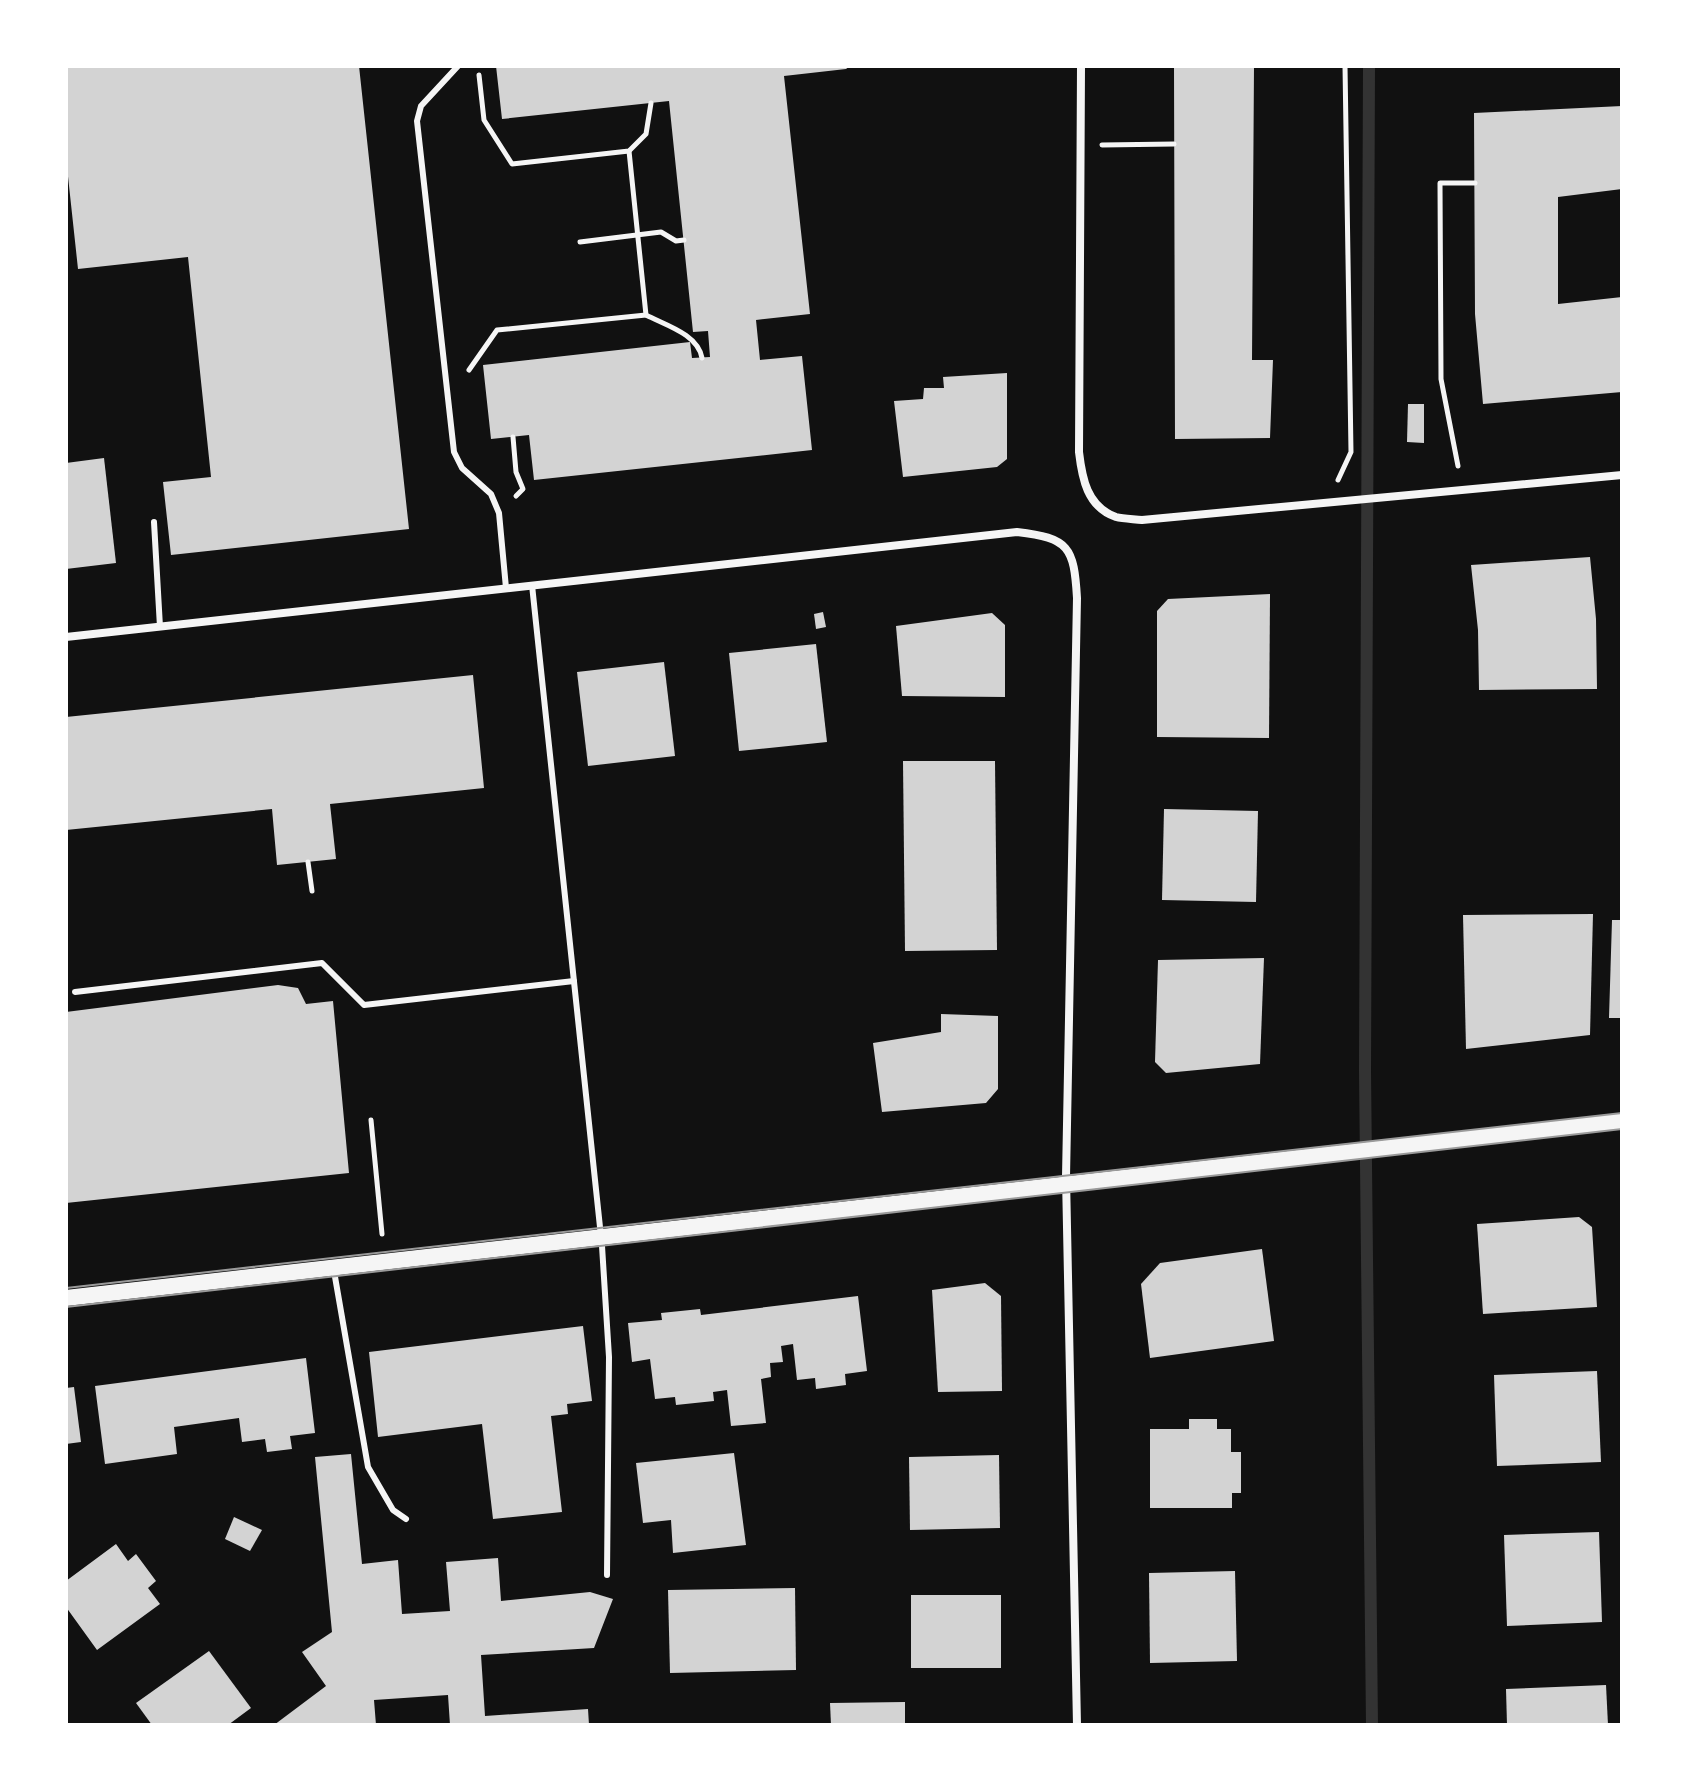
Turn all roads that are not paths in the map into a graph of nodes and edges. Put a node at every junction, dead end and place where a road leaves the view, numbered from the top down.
1 (458, 66) edge
2 (1081, 66) edge
3 (1622, 475) edge
4 (154, 522) dead end
5 (532, 585) junction
6 (506, 588) junction
7 (160, 627) junction
8 (66, 637) edge
9 (574, 981) junction
10 (75, 992) dead end
11 (1622, 1121) edge
12 (1066, 1184) junction
13 (601, 1237) junction
14 (334, 1267) junction
15 (66, 1298) edge
16 (406, 1519) dead end
17 (607, 1575) dead end
18 (1077, 1725) edge

1 - 6 lane
2 - 3 street
4 - 7 lane
5 - 6 street
5 - 9 lane
5 - 12 street
6 - 7 street
7 - 8 street
9 - 10 lane
9 - 13 lane
11 - 12 main road
12 - 13 main road
12 - 18 street
13 - 14 main road
13 - 17 lane
14 - 15 main road
14 - 16 lane

